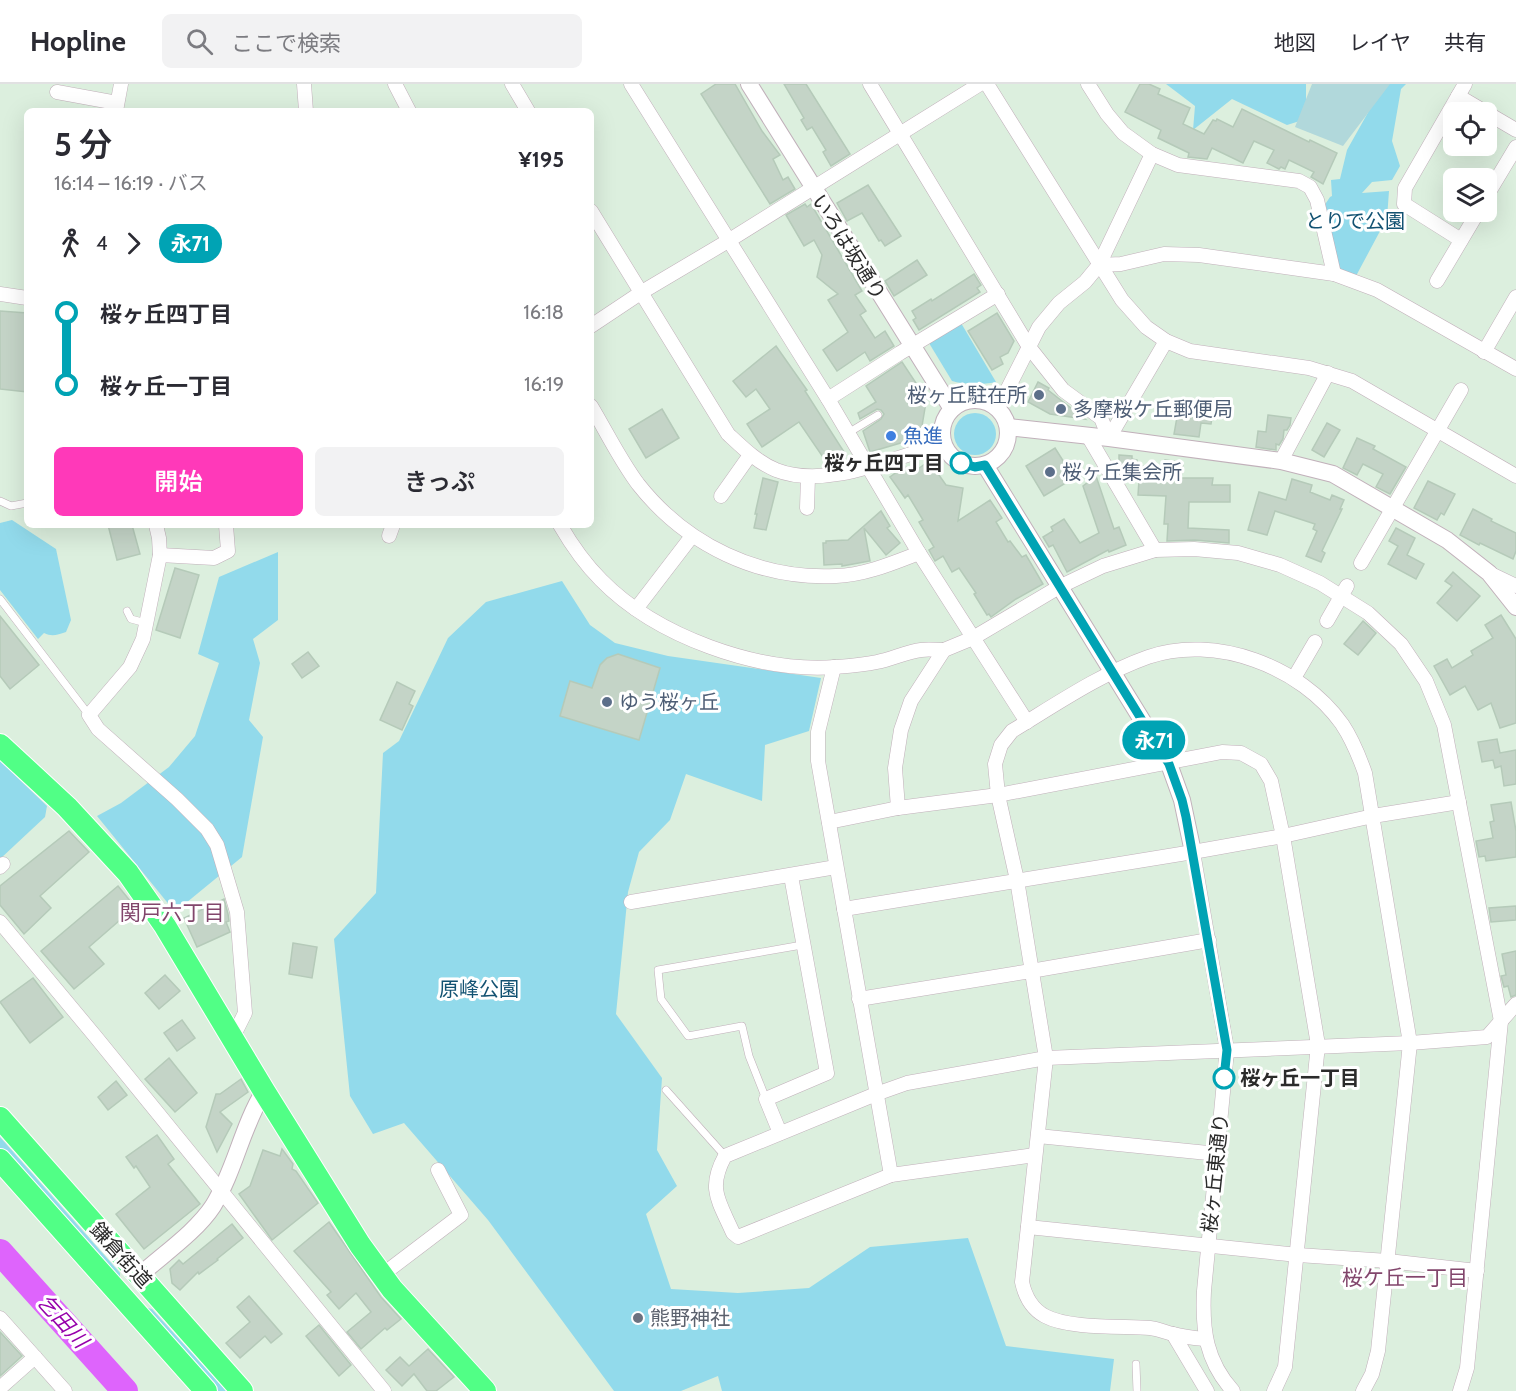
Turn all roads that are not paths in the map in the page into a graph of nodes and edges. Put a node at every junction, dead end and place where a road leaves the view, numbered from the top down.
1 (120, 84) edge
2 (304, 84) edge
3 (395, 84) edge
4 (512, 84) edge
5 (631, 84) edge
6 (749, 84) edge
7 (870, 84) edge
8 (980, 84) edge
9 (987, 84) edge
10 (1088, 84) edge
11 (1462, 90) edge
12 (57, 92) dead end
13 (117, 107) edge
14 (306, 108) edge
15 (407, 108) edge
16 (526, 108) edge
17 (1516, 130) edge
18 (901, 134) junction
19 (1516, 147) edge
20 (1152, 154) junction
21 (1497, 179) edge
22 (813, 189) junction
23 (594, 216) edge
24 (1472, 222) edge
25 (1461, 240) junction
26 (728, 241) junction
27 (1099, 265) junction
28 (1334, 273) junction
29 (1437, 281) dead end
30 (642, 292) junction
31 (0, 294) edge
32 (998, 294) junction
33 (1516, 297) edge
34 (24, 298) edge
35 (1427, 300) dead end
36 (1419, 313) junction
37 (594, 324) edge
38 (1166, 341) junction
39 (911, 346) junction
40 (1029, 347) junction
41 (1484, 352) junction
42 (1516, 369) edge
43 (1328, 373) junction
44 (1461, 390) dead end
45 (828, 399) junction
46 (998, 408) junction
47 (952, 409) junction
48 (594, 411) edge
49 (878, 415) dead end
50 (1008, 427) junction
51 (1438, 430) junction
52 (848, 432) junction
53 (1088, 436) junction
54 (1109, 438) junction
55 (943, 444) junction
56 (750, 455) junction
57 (1281, 461) junction
58 (985, 465) junction
59 (868, 467) junction
60 (1516, 476) edge
61 (808, 477) junction
62 (721, 496) dead end
63 (0, 501) edge
64 (24, 504) edge
65 (807, 508) dead end
66 (1393, 508) junction
67 (157, 528) edge
68 (226, 528) edge
69 (562, 528) edge
70 (692, 536) junction
71 (1155, 550) junction
72 (920, 553) junction
73 (160, 555) junction
74 (1361, 563) dead end
75 (1489, 573) junction
76 (1516, 586) edge
77 (1059, 587) junction
78 (1344, 591) junction
79 (0, 599) edge
80 (1516, 607) edge
81 (636, 609) junction
82 (128, 611) dead end
83 (1327, 621) dead end
84 (146, 623) junction
85 (973, 638) junction
86 (1315, 642) dead end
87 (944, 650) junction
88 (834, 668) junction
89 (1112, 672) junction
90 (1294, 678) junction
91 (89, 715) junction
92 (1027, 722) junction
93 (0, 745) edge
94 (1169, 764) junction
95 (998, 795) junction
96 (1459, 802) junction
97 (898, 808) junction
98 (1373, 816) junction
99 (829, 822) junction
100 (1283, 836) junction
101 (1193, 852) junction
102 (836, 867) junction
103 (791, 876) junction
104 (1017, 880) junction
105 (631, 902) dead end
106 (844, 909) junction
107 (0, 922) edge
108 (1209, 940) junction
109 (802, 945) junction
110 (1032, 971) junction
111 (859, 999) junction
112 (1516, 1004) edge
113 (1501, 1021) junction
114 (232, 1039) junction
115 (1410, 1043) junction
116 (1318, 1045) junction
117 (1227, 1050) junction
118 (1046, 1058) junction
119 (666, 1090) dead end
120 (264, 1091) junction
121 (876, 1094) junction
122 (766, 1099) junction
123 (0, 1118) edge
124 (780, 1133) junction
125 (1038, 1136) junction
126 (1218, 1154) junction
127 (1035, 1155) junction
128 (725, 1156) junction
129 (0, 1160) edge
130 (438, 1170) dead end
131 (891, 1175) junction
132 (222, 1191) junction
133 (1028, 1227) junction
134 (1208, 1246) junction
135 (1298, 1255) junction
136 (1388, 1261) junction
137 (1477, 1271) junction
138 (382, 1275) junction
139 (139, 1276) junction
140 (118, 1294) junction
141 (0, 1318) edge
142 (1173, 1334) junction
143 (1205, 1339) junction
144 (35, 1357) junction
145 (1136, 1364) dead end
146 (0, 1388) edge
147 (65, 1391) edge
148 (206, 1391) edge
149 (242, 1391) edge
150 (384, 1391) edge
151 (485, 1391) edge
152 (1137, 1391) edge
153 (1207, 1391) edge
154 (1233, 1391) edge
155 (1274, 1391) edge
156 (1363, 1391) edge
157 (1460, 1391) edge

1 - 13 street
2 - 14 street
3 - 15 street
4 - 16 street
5 - 26 street
6 - 22 street, いろは坂通り
7 - 18 street
8 - 18 street
9 - 27 street
10 - 20 street
11 - 17 street
11 - 25 street
12 - 13 street
18 - 22 street
18 - 32 street
19 - 21 street
20 - 27 street
20 - 28 street
22 - 26 street
22 - 39 street, いろは坂通り
23 - 30 street
24 - 25 street
25 - 29 street
26 - 30 street
26 - 45 street
27 - 28 street
27 - 38 street
27 - 40 street
28 - 36 street
30 - 37 street
30 - 56 street
31 - 34 street
32 - 39 street
32 - 40 street
33 - 41 street
35 - 36 street
36 - 41 street
38 - 43 street
38 - 54 street
39 - 45 street
39 - 47 street, いろは坂通り
40 - 46 street
40 - 54 street
41 - 42 street
43 - 51 street
43 - 57 street
44 - 51 street
45 - 52 street
46 - 47 street
46 - 50 street
47 - 55 street
48 - 70 street
49 - 52 lane
50 - 53 street
50 - 58 street
51 - 60 street
51 - 66 street
52 - 59 street
53 - 54 street
53 - 71 street
54 - 57 street
55 - 58 street
55 - 59 street
56 - 61 street
56 - 62 street
57 - 66 street
58 - 77 street, 桜ヶ丘東通り
59 - 61 street
59 - 72 street
61 - 65 street
63 - 64 lane
66 - 74 street
66 - 75 street
67 - 73 street
68 - 73 street
69 - 81 street
70 - 72 street
70 - 81 street
71 - 77 street
71 - 78 street
72 - 85 street
73 - 84 street
75 - 76 street
75 - 80 street
77 - 85 street
77 - 89 street, 桜ヶ丘東通り
78 - 83 street
78 - 96 street
79 - 91 lane
81 - 88 street
82 - 84 lane
84 - 91 street
85 - 87 street
85 - 92 street
86 - 90 street
87 - 88 street
87 - 97 street
88 - 99 street
89 - 90 street
89 - 92 street
89 - 94 street, 桜ヶ丘東通り
90 - 98 street
91 - 114 street
92 - 95 street
93 - 114 main road
94 - 95 street
94 - 100 street
94 - 101 street, 桜ヶ丘東通り
95 - 97 street
95 - 104 street
96 - 98 street
96 - 113 street
97 - 99 street
98 - 100 street
98 - 115 street
99 - 102 street
100 - 101 street
100 - 116 street
101 - 104 street
101 - 108 street, 桜ヶ丘東通り
102 - 103 street
102 - 106 street
103 - 105 street
103 - 109 street
104 - 106 street
104 - 110 street
106 - 111 street
107 - 132 street
108 - 110 street
108 - 117 street, 桜ヶ丘東通り
109 - 122 street
109 - 122 lane
110 - 111 street
110 - 118 street
111 - 121 street
112 - 113 street
113 - 115 street
113 - 137 street
114 - 120 main road
115 - 116 street
115 - 136 street
116 - 117 street
116 - 135 street
117 - 118 street
117 - 126 street, 桜ヶ丘東通り
118 - 121 street
118 - 125 street
119 - 128 lane
120 - 132 street
120 - 138 main road
121 - 124 street
121 - 131 street
122 - 124 street
123 - 139 main road, 鎌倉街道
124 - 128 street
125 - 126 street
125 - 127 street
126 - 134 street, 桜ヶ丘東通り
127 - 131 street
127 - 133 street
128 - 131 street
129 - 140 main road, 鎌倉街道
130 - 138 street
132 - 139 street
132 - 150 street
133 - 134 street
133 - 142 street
134 - 135 street
134 - 143 street, 桜ヶ丘東通り
135 - 136 street
135 - 155 street
136 - 137 street
136 - 156 street
137 - 157 street
138 - 151 main road
139 - 140 main road
139 - 149 main road, 鎌倉街道
140 - 148 main road, 鎌倉街道
141 - 144 street
142 - 143 street
142 - 153 street
143 - 154 street, 桜ヶ丘東通り
144 - 146 street
144 - 147 street
145 - 152 lane

